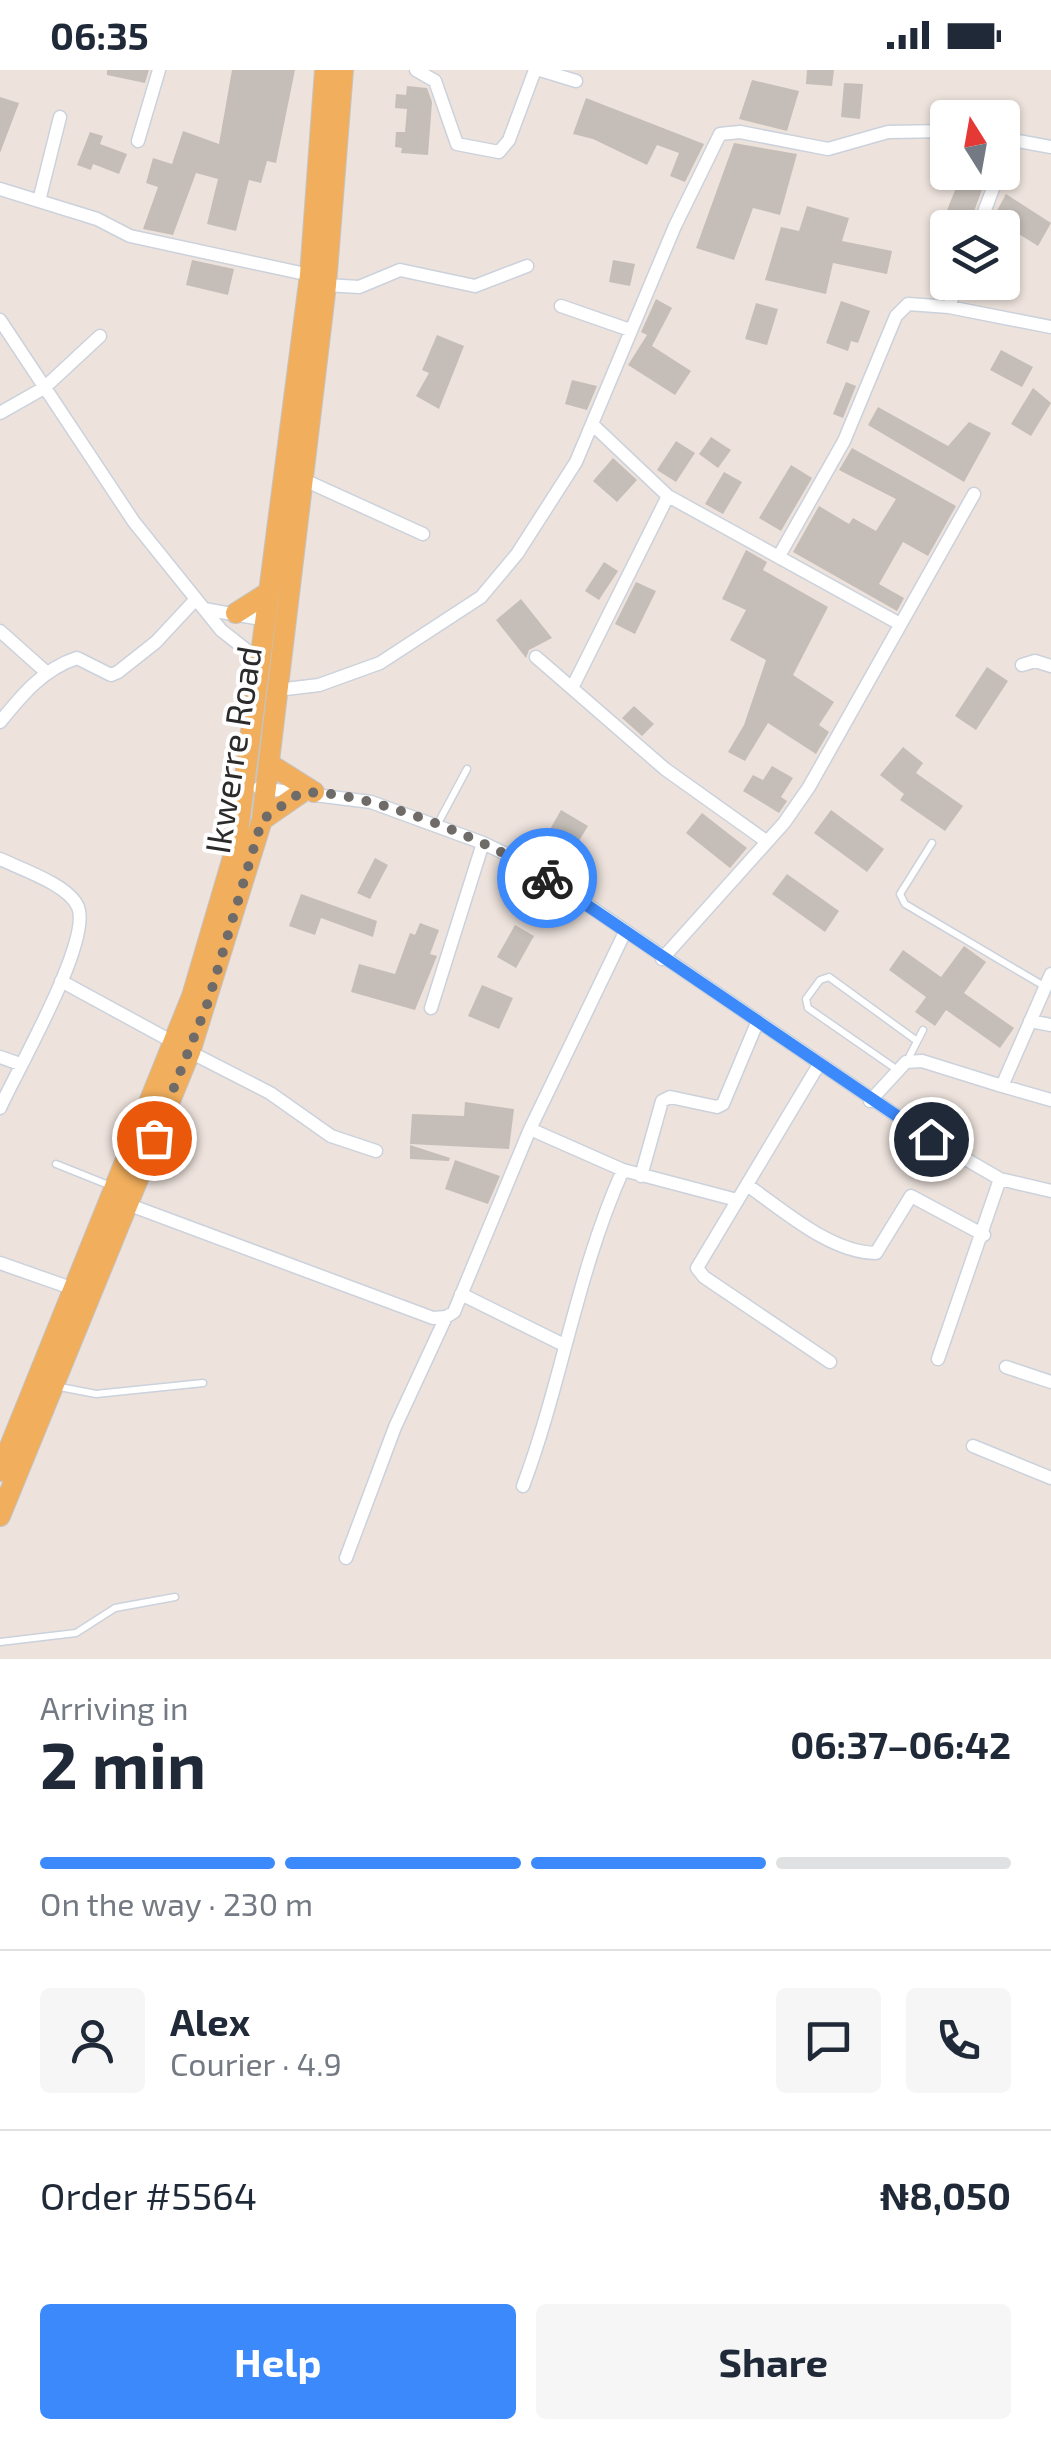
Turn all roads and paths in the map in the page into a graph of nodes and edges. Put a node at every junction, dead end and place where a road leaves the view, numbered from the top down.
1 (159, 70) edge
2 (324, 70) edge
3 (343, 70) edge
4 (416, 70) edge
5 (537, 70) edge
6 (576, 81) dead end
7 (60, 116) dead end
8 (930, 131) edge
9 (138, 141) dead end
10 (1020, 141) edge
11 (1051, 147) edge
12 (0, 189) edge
13 (38, 201) junction
14 (527, 266) dead end
15 (318, 280) junction
16 (951, 300) edge
17 (561, 306) dead end
18 (949, 306) junction
19 (0, 320) edge
20 (1051, 327) edge
21 (630, 330) junction
22 (100, 336) dead end
23 (44, 388) junction
24 (0, 413) edge
25 (594, 426) junction
26 (302, 479) junction
27 (974, 494) dead end
28 (668, 496) junction
29 (423, 534) dead end
30 (779, 556) junction
31 (269, 592) junction
32 (200, 604) junction
33 (236, 613) junction
34 (266, 620) junction
35 (900, 624) junction
36 (0, 631) edge
37 (536, 657) dead end
38 (260, 660) junction
39 (1022, 665) dead end
40 (1051, 666) edge
41 (46, 672) junction
42 (572, 688) junction
43 (277, 690) junction
44 (0, 722) edge
45 (271, 766) junction
46 (467, 769) dead end
47 (256, 788) junction
48 (307, 792) junction
49 (262, 820) junction
50 (436, 826) junction
51 (766, 841) junction
52 (483, 843) junction
53 (932, 843) dead end
54 (0, 859) edge
55 (626, 932) junction
56 (662, 959) junction
57 (61, 981) junction
58 (1048, 981) edge
59 (432, 1008) dead end
60 (1030, 1021) junction
61 (757, 1022) junction
62 (1051, 1025) edge
63 (923, 1030) dead end
64 (917, 1041) junction
65 (182, 1047) junction
66 (0, 1057) edge
67 (20, 1064) junction
68 (818, 1066) junction
69 (902, 1066) junction
70 (1002, 1086) junction
71 (1051, 1100) edge
72 (870, 1101) junction
73 (0, 1108) edge
74 (530, 1129) junction
75 (376, 1151) dead end
76 (56, 1164) dead end
77 (623, 1170) junction
78 (640, 1176) junction
79 (1000, 1179) junction
80 (747, 1186) junction
81 (1051, 1191) edge
82 (122, 1196) junction
83 (737, 1200) junction
84 (984, 1235) junction
85 (0, 1263) edge
86 (74, 1290) junction
87 (461, 1294) junction
88 (446, 1317) junction
89 (562, 1344) junction
90 (938, 1359) dead end
91 (830, 1362) dead end
92 (1006, 1367) dead end
93 (1051, 1382) edge
94 (202, 1383) dead end
95 (54, 1386) junction
96 (973, 1446) dead end
97 (0, 1471) edge
98 (1051, 1478) edge
99 (523, 1486) dead end
100 (0, 1516) edge
101 (346, 1558) dead end
102 (175, 1597) dead end
103 (0, 1642) edge

1 - 9 street
2 - 15 main road, Ikwerre Road
3 - 15 main road, Ikwerre Road
4 - 5 street
5 - 6 street
7 - 13 street
8 - 21 street
10 - 11 street
12 - 13 street
13 - 15 street
14 - 15 street
15 - 26 main road, Ikwerre Road
15 - 31 main road, Ikwerre Road
16 - 18 street
17 - 21 street
18 - 20 street
18 - 30 street
19 - 23 street
21 - 25 street
22 - 23 street
23 - 24 street
23 - 32 street
25 - 28 street
25 - 43 street
26 - 29 street
26 - 43 main road, Ikwerre Road
27 - 35 street
28 - 30 street
28 - 42 street
30 - 35 street
31 - 33 main road
31 - 34 main road, Ikwerre Road
32 - 33 street
32 - 38 street
32 - 41 street
33 - 34 street
34 - 38 main road, Ikwerre Road
35 - 51 street
36 - 41 street
37 - 42 street
38 - 47 main road, Ikwerre Road
39 - 40 street
41 - 44 street
42 - 51 street
43 - 45 main road, Ikwerre Road
45 - 47 main road, Ikwerre Road
45 - 48 main road
46 - 50 lane
47 - 48 street
47 - 49 main road, Ikwerre Road
47 - 65 main road, Ikwerre Road
48 - 49 main road
48 - 50 street
49 - 65 main road, Ikwerre Road
50 - 52 street
51 - 56 street
52 - 55 street
52 - 59 street
53 - 58 lane
54 - 57 street
55 - 56 street
55 - 74 street
56 - 61 street
57 - 65 street
57 - 67 street
58 - 60 street
60 - 62 street
60 - 70 street
61 - 68 street
61 - 78 street
63 - 64 lane
64 - 69 lane
64 - 69 lane
65 - 75 street
65 - 82 main road, Ikwerre Road
66 - 67 street
67 - 73 street
68 - 72 street
68 - 80 street
69 - 70 street
69 - 72 street
70 - 71 street
72 - 79 street
74 - 77 street
74 - 87 street
76 - 82 lane
77 - 78 street
77 - 89 street
78 - 83 street
79 - 81 street
79 - 84 street
80 - 83 street
80 - 84 street
82 - 86 main road, Ikwerre Road
82 - 88 street
82 - 95 main road, Ikwerre Road
83 - 91 street
84 - 90 street
85 - 86 street
86 - 97 main road, Ikwerre Road
87 - 88 street
87 - 89 street
88 - 101 street
89 - 99 street
92 - 93 street
94 - 95 lane
95 - 100 main road, Ikwerre Road
96 - 98 street
102 - 103 lane

